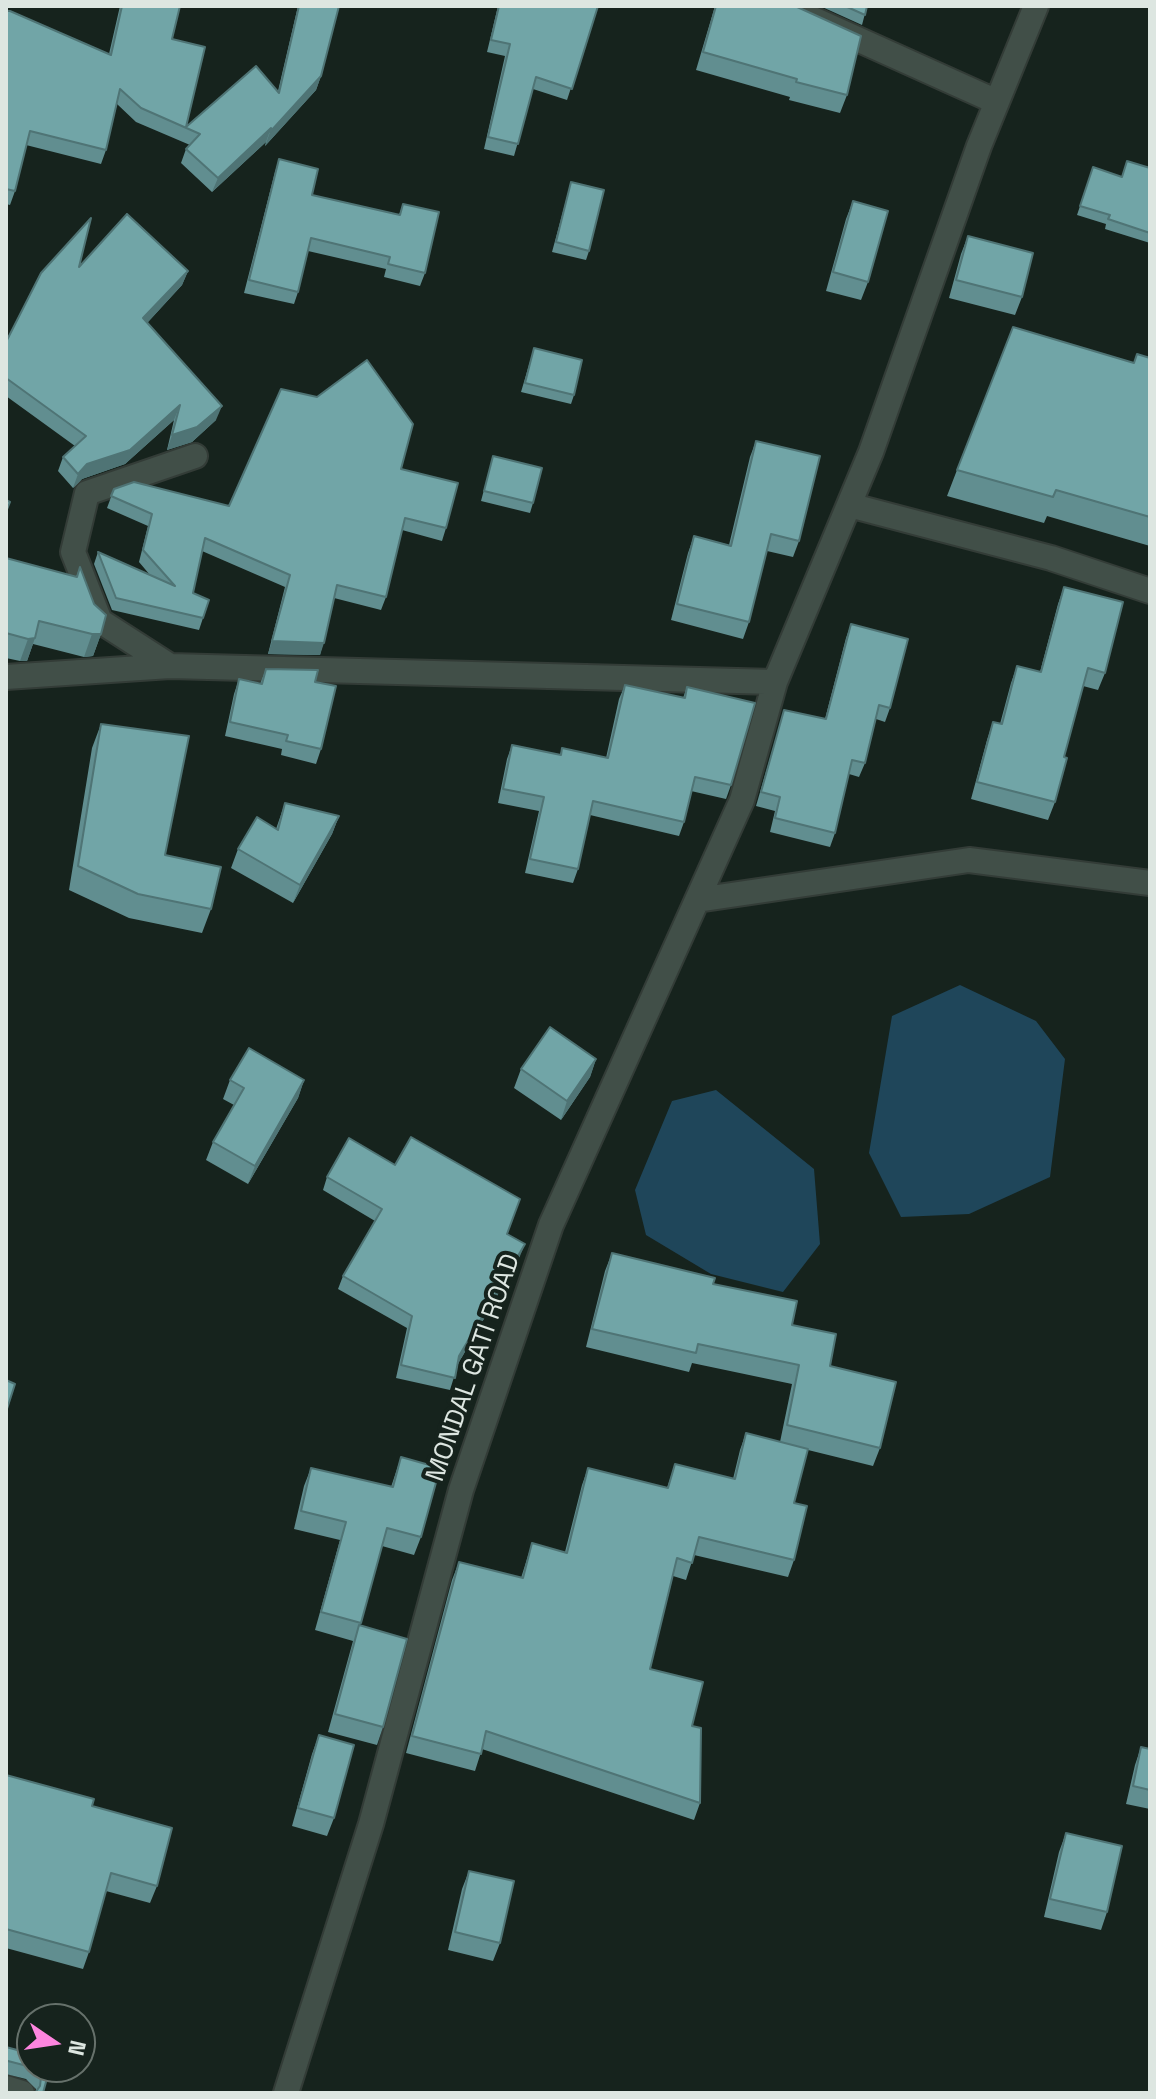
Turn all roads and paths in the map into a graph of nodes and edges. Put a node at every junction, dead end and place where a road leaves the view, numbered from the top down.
1 (784, 6) edge
2 (1036, 6) edge
3 (997, 102) junction
4 (195, 456) dead end
5 (849, 505) junction
6 (1150, 591) edge
7 (170, 666) junction
8 (6, 677) edge
9 (775, 682) junction
10 (1150, 883) edge
11 (697, 900) junction
12 (6, 2088) edge
13 (22, 2093) edge
14 (286, 2093) edge

1 - 3 street
2 - 3 street, MONDAL GATI ROAD
3 - 5 street, MONDAL GATI ROAD
4 - 7 street
5 - 6 street
5 - 9 street, MONDAL GATI ROAD
7 - 8 street
7 - 9 street
9 - 11 street, MONDAL GATI ROAD
10 - 11 street
11 - 14 street, MONDAL GATI ROAD
12 - 13 street

